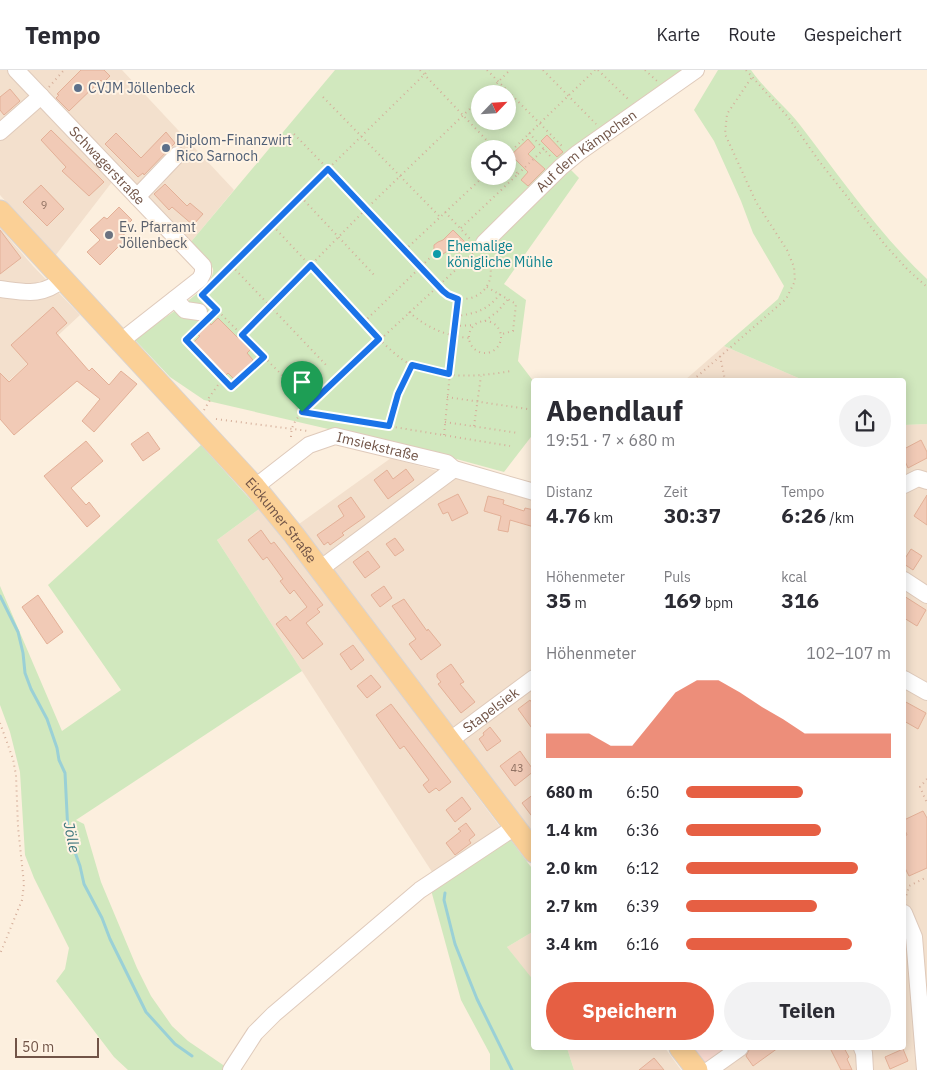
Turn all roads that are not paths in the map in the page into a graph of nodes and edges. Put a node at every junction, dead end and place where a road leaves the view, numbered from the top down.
1 (16, 70) edge
2 (696, 70) edge
3 (41, 96) junction
4 (0, 132) edge
5 (177, 155) dead end
6 (138, 197) junction
7 (0, 211) edge
8 (482, 246) road end
9 (63, 279) junction
10 (0, 289) edge
11 (175, 299) junction
12 (203, 312) road end
13 (121, 341) junction
14 (454, 469) junction
15 (927, 481) edge
16 (906, 484) edge
17 (255, 487) junction
18 (531, 491) edge
19 (320, 569) junction
20 (906, 581) edge
21 (927, 595) edge
22 (531, 680) edge
23 (906, 680) edge
24 (927, 692) edge
25 (449, 741) junction
26 (515, 827) junction
27 (531, 848) edge
28 (906, 918) edge
29 (910, 969) edge
30 (682, 1050) edge
31 (737, 1050) edge
32 (863, 1050) edge
33 (231, 1070) edge
34 (697, 1070) edge
35 (709, 1070) edge
36 (865, 1070) edge
37 (925, 1070) edge

1 - 3 street, Schwagerstraße
2 - 8 street, Auf dem Kämpchen
3 - 4 street
3 - 6 street, Schwagerstraße
5 - 6 street
6 - 11 street, Schwagerstraße
7 - 9 main road, Eickumer Straße
9 - 10 street
9 - 13 main road, Eickumer Straße
11 - 12 street
11 - 13 street, Schwagerstraße
13 - 17 main road, Eickumer Straße
14 - 17 street, Imsiekstraße
14 - 18 street, Imsiekstraße
14 - 19 street
15 - 16 street
17 - 19 main road, Eickumer Straße
19 - 25 main road, Eickumer Straße
20 - 21 street
22 - 25 street, Stapelsiek
23 - 24 street
25 - 26 main road, Eickumer Straße
26 - 27 main road, Eickumer Straße
26 - 33 street
28 - 29 street
29 - 37 street
30 - 34 main road
31 - 35 street
32 - 36 street

